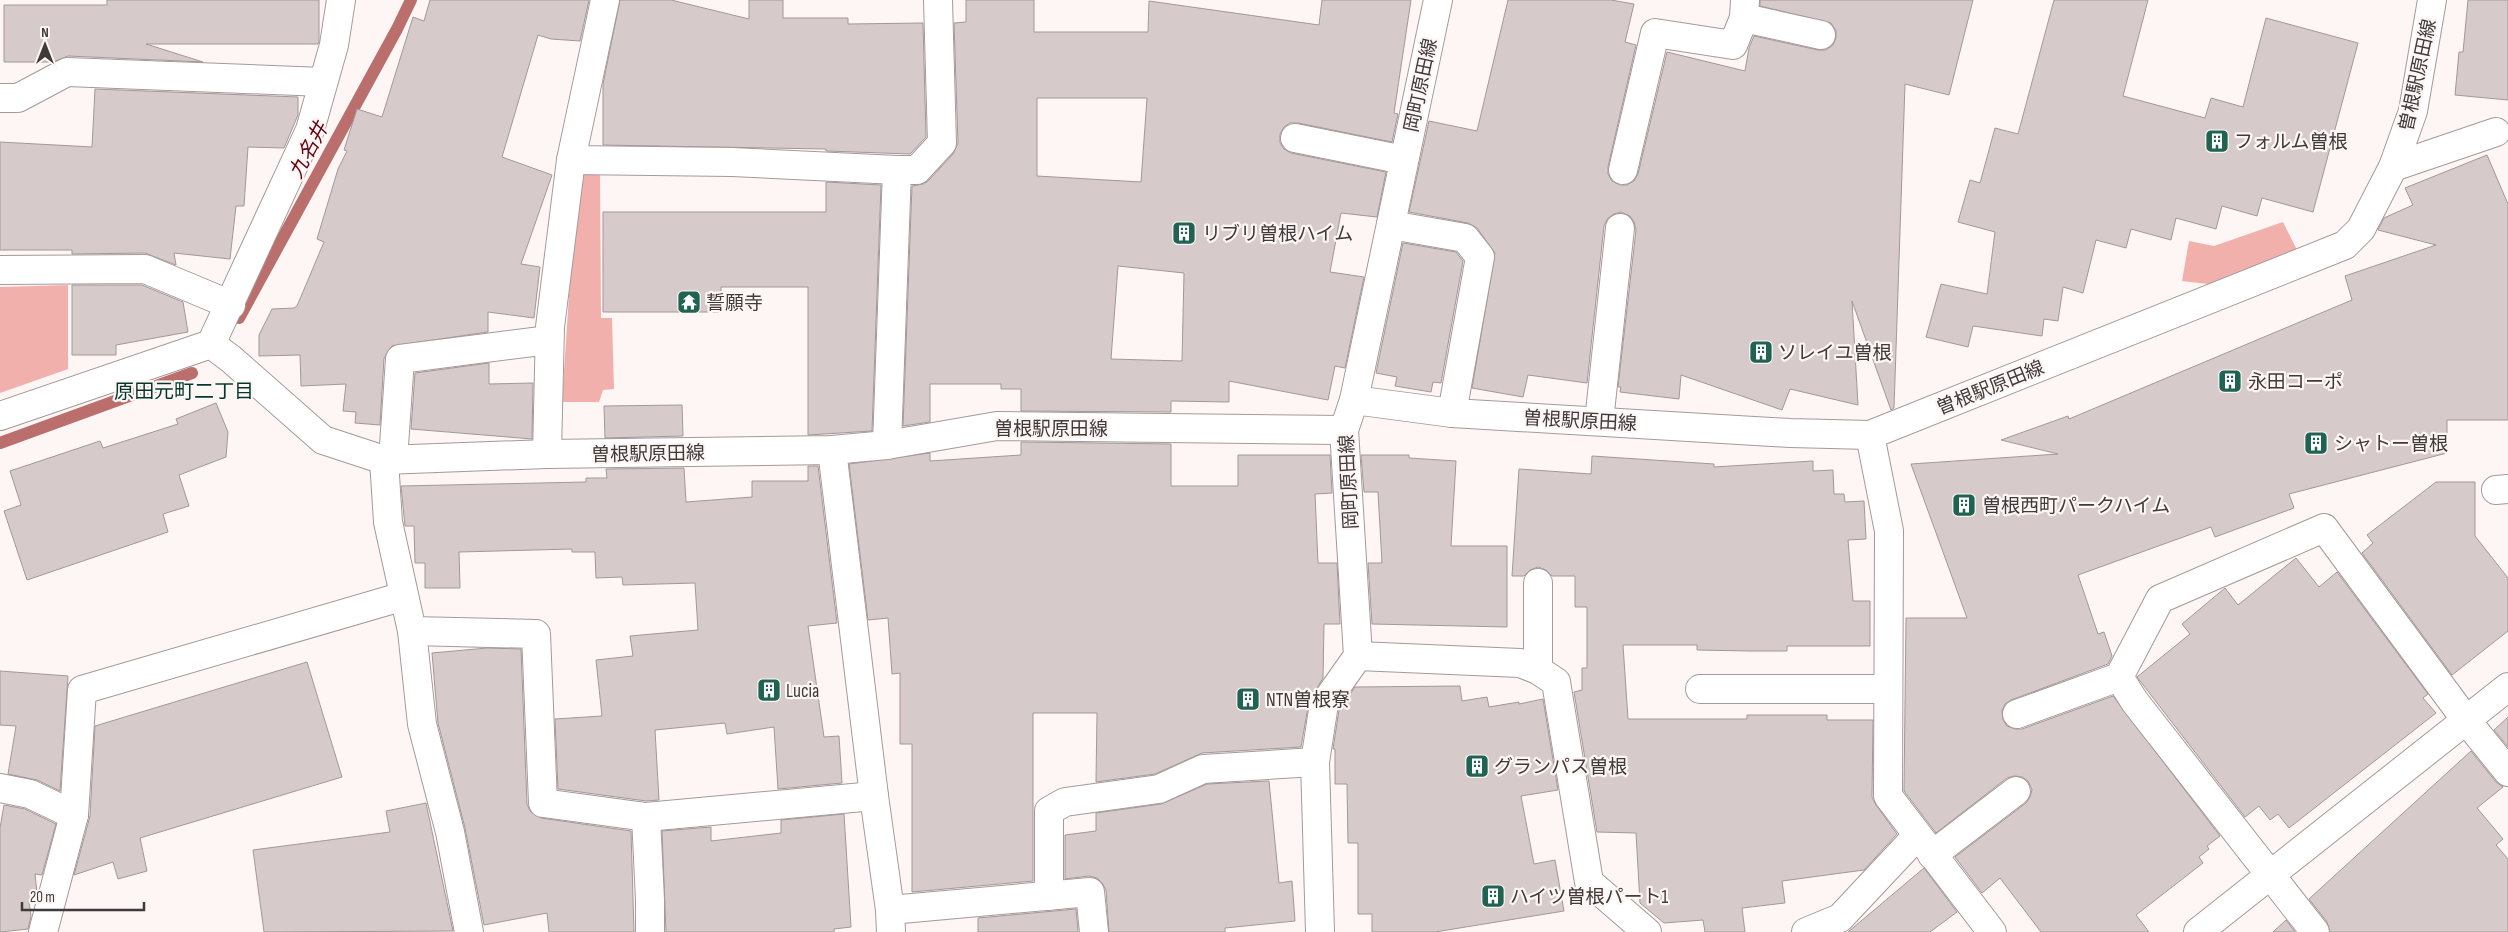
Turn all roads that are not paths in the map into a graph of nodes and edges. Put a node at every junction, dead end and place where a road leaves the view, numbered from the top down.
1 (341, 0) edge
2 (605, 0) edge
3 (938, 0) edge
4 (1438, 0) edge
5 (2432, 0) edge
6 (1745, 9) edge
7 (1820, 35) dead end
8 (322, 82) junction
9 (0, 98) edge
10 (2496, 132) dead end
11 (1295, 138) dead end
12 (570, 160) junction
13 (1404, 160) junction
14 (2394, 167) junction
15 (897, 170) junction
16 (1623, 170) dead end
17 (1391, 225) junction
18 (1620, 228) dead end
19 (0, 270) edge
20 (231, 305) junction
21 (549, 340) junction
22 (211, 344) junction
23 (1354, 400) junction
24 (1452, 413) junction
25 (0, 416) edge
26 (1599, 422) junction
27 (1344, 430) junction
28 (1870, 435) junction
29 (886, 445) junction
30 (832, 450) junction
31 (547, 454) junction
32 (389, 460) junction
33 (1538, 583) dead end
34 (404, 596) junction
35 (412, 631) junction
36 (1358, 656) junction
37 (1538, 670) junction
38 (2119, 677) junction
39 (2508, 687) edge
40 (1700, 689) dead end
41 (1887, 689) junction
42 (2017, 714) dead end
43 (2466, 720) junction
44 (1315, 762) junction
45 (2508, 772) edge
46 (0, 788) edge
47 (2016, 791) dead end
48 (874, 796) junction
49 (74, 815) junction
50 (646, 817) junction
51 (1924, 845) junction
52 (2270, 875) junction
53 (1049, 896) junction
54 (890, 921) edge
55 (43, 932) edge
56 (469, 932) edge
57 (650, 932) edge
58 (1094, 932) edge
59 (1320, 932) edge
60 (1647, 932) edge
61 (1806, 932) edge
62 (1992, 932) edge
63 (2198, 932) edge
64 (2315, 932) edge

1 - 8 street
2 - 12 street
3 - 15 street
4 - 13 street, 岡町原田線
5 - 14 street, 曽根駅原田線
6 - 7 street
6 - 16 street
8 - 9 street
8 - 20 street
10 - 14 street
11 - 13 street
12 - 15 street
12 - 21 street
13 - 17 street, 岡町原田線
14 - 28 street, 曽根駅原田線
15 - 29 street
17 - 23 street, 岡町原田線
17 - 24 street
18 - 26 street
19 - 20 street
20 - 22 street
21 - 31 street
21 - 32 street
22 - 25 street
22 - 32 street, 曽根駅原田線
23 - 24 street, 曽根駅原田線
23 - 27 street, 岡町原田線
24 - 26 street, 曽根駅原田線
26 - 28 street, 曽根駅原田線
27 - 29 street, 曽根駅原田線
27 - 36 street, 岡町原田線
28 - 41 street
29 - 30 street, 曽根駅原田線
30 - 31 street, 曽根駅原田線
30 - 48 street
31 - 32 street, 曽根駅原田線
32 - 34 street
33 - 37 street
34 - 35 street
34 - 49 street
35 - 50 street
35 - 56 street
36 - 37 street
36 - 44 street
37 - 60 street
38 - 42 street
38 - 43 street
38 - 52 street
39 - 43 street
40 - 41 street
41 - 51 street
43 - 45 street
43 - 52 street
44 - 53 street
44 - 59 street
46 - 49 street
47 - 51 street
48 - 50 street
48 - 54 street
49 - 55 street
50 - 57 street
51 - 61 street
51 - 62 street
52 - 63 street
52 - 64 street
53 - 54 street
53 - 58 street

